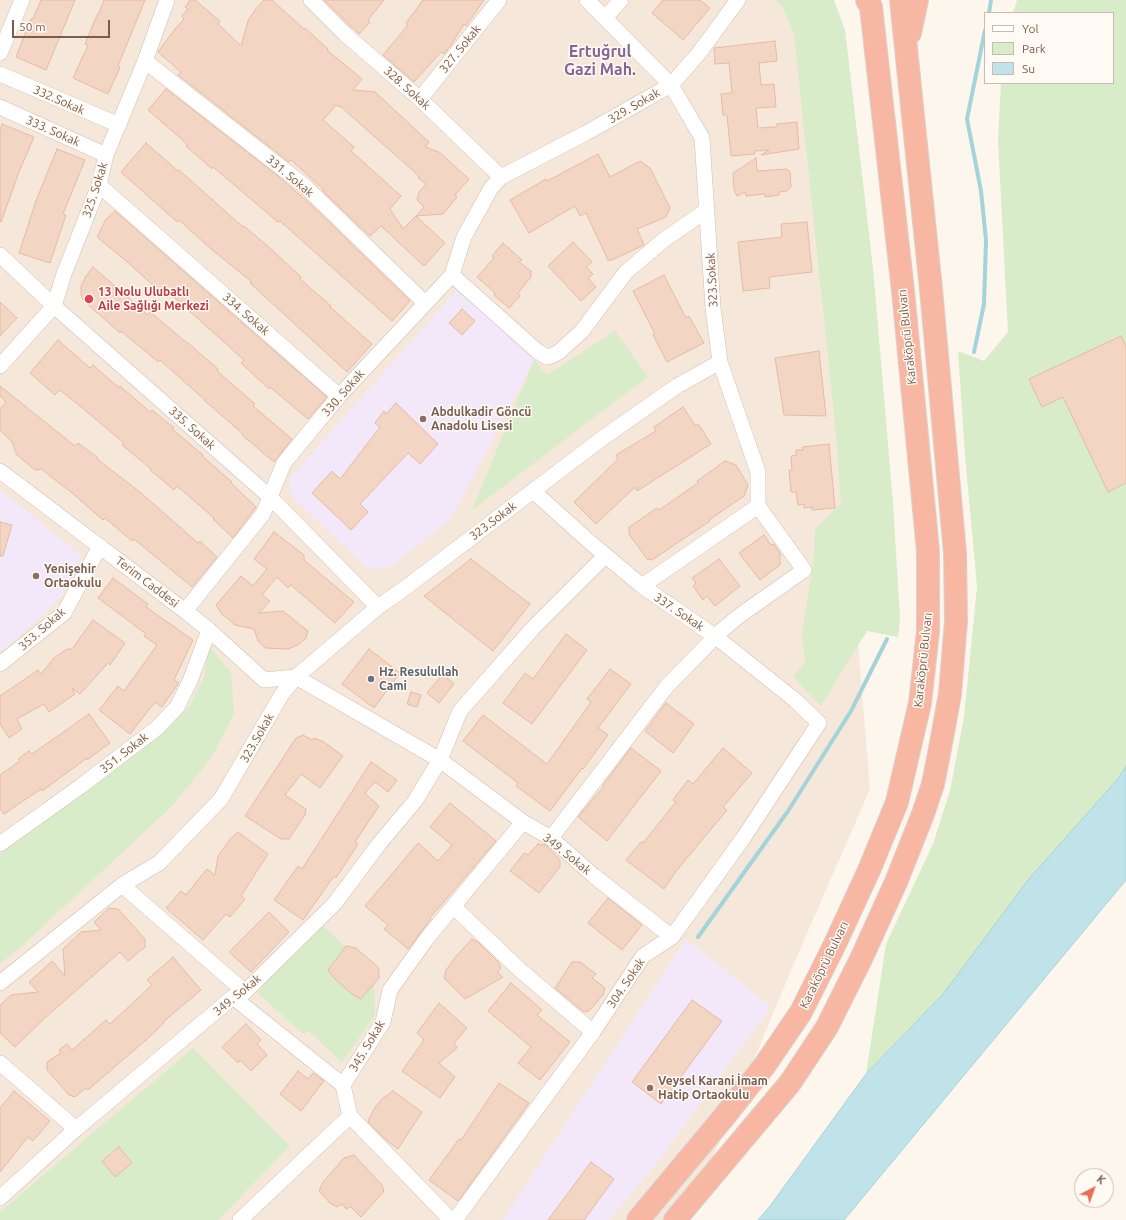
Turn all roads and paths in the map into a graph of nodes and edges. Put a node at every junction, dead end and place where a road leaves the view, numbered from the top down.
1 (22, 0) edge
2 (167, 0) edge
3 (311, 0) edge
4 (499, 0) edge
5 (586, 0) edge
6 (620, 0) edge
7 (738, 0) edge
8 (867, 0) edge
9 (901, 0) edge
10 (917, 0) edge
11 (605, 18) junction
12 (0, 53) edge
13 (906, 54) junction
14 (146, 61) junction
15 (0, 74) edge
16 (671, 85) junction
17 (420, 99) junction
18 (0, 107) edge
19 (119, 125) junction
20 (106, 155) junction
21 (501, 177) junction
22 (99, 184) junction
23 (707, 210) junction
24 (1, 256) edge
25 (452, 275) junction
26 (425, 303) junction
27 (54, 306) junction
28 (720, 362) junction
29 (0, 366) edge
30 (340, 396) junction
31 (0, 471) edge
32 (533, 491) junction
33 (270, 497) junction
34 (758, 506) junction
35 (100, 546) junction
36 (606, 556) junction
37 (642, 586) junction
38 (378, 607) junction
39 (185, 611) junction
40 (209, 630) junction
41 (716, 637) junction
42 (0, 664) edge
43 (296, 677) junction
44 (813, 732) joint
45 (440, 760) junction
46 (523, 822) junction
47 (551, 838) junction
48 (0, 844) edge
49 (122, 885) junction
50 (454, 907) junction
51 (672, 938) junction
52 (0, 983) edge
53 (239, 994) junction
54 (593, 1032) junction
55 (0, 1063) edge
56 (343, 1085) junction
57 (350, 1116) junction
58 (76, 1129) junction
59 (0, 1198) edge
60 (240, 1220) edge
61 (451, 1220) edge
62 (456, 1220) edge
63 (638, 1220) edge
64 (675, 1220) edge

1 - 12 street
2 - 14 street, 325. Sokak
3 - 17 street, 328. Sokak
4 - 17 street, 327. Sokak
5 - 11 street, 323.Sokak
6 - 11 street
7 - 16 street, 329. Sokak
8 - 63 highway, Karaköprü Bulvarı
9 - 13 highway
10 - 13 highway
11 - 16 street, 323.Sokak
13 - 64 highway
14 - 19 street, 325. Sokak
14 - 26 street, 331. Sokak
15 - 19 street, 332.Sokak
16 - 21 street, 329. Sokak
16 - 23 street, 323.Sokak
17 - 21 street, 328. Sokak
18 - 20 street, 333. Sokak
19 - 20 street, 325. Sokak
20 - 22 street, 325. Sokak
21 - 25 street, 330. Sokak
22 - 27 street, 325. Sokak
22 - 30 street, 334. Sokak
23 - 25 street
23 - 28 street, 323.Sokak
24 - 27 street, 335. Sokak
25 - 26 street, 330. Sokak
26 - 30 street, 330. Sokak
27 - 29 street, 325. Sokak
27 - 33 street, 335. Sokak
28 - 32 street, 323.Sokak
28 - 34 street
30 - 33 street, 330. Sokak
31 - 35 street, Terim Caddesi
32 - 36 street, 337. Sokak
32 - 38 street, 323.Sokak
33 - 38 street, 335. Sokak
33 - 39 street, 330. Sokak
34 - 37 street
34 - 41 street
35 - 39 street, Terim Caddesi
35 - 42 street, 353. Sokak
36 - 37 street, 337. Sokak
36 - 45 street
37 - 41 street, 337. Sokak
38 - 43 street, 323.Sokak
39 - 40 street, Terim Caddesi
40 - 43 street, Terim Caddesi
40 - 48 street, 351. Sokak
41 - 44 street, 337. Sokak
41 - 47 street
43 - 45 street, 349. Sokak
43 - 49 street, 323.Sokak
44 - 51 street, 304. Sokak
45 - 46 street, 349. Sokak
45 - 53 street, 349. Sokak
46 - 47 street, 349. Sokak
46 - 50 street, 345. Sokak
47 - 51 street, 349. Sokak
49 - 52 street, 323.Sokak
49 - 53 street
50 - 54 street
50 - 56 street, 345. Sokak
51 - 54 street, 304. Sokak
53 - 56 street
53 - 58 street, 349. Sokak
54 - 62 street, 304. Sokak
55 - 58 street
56 - 57 street, 345. Sokak
57 - 60 street
57 - 61 street
58 - 59 street, 349. Sokak

